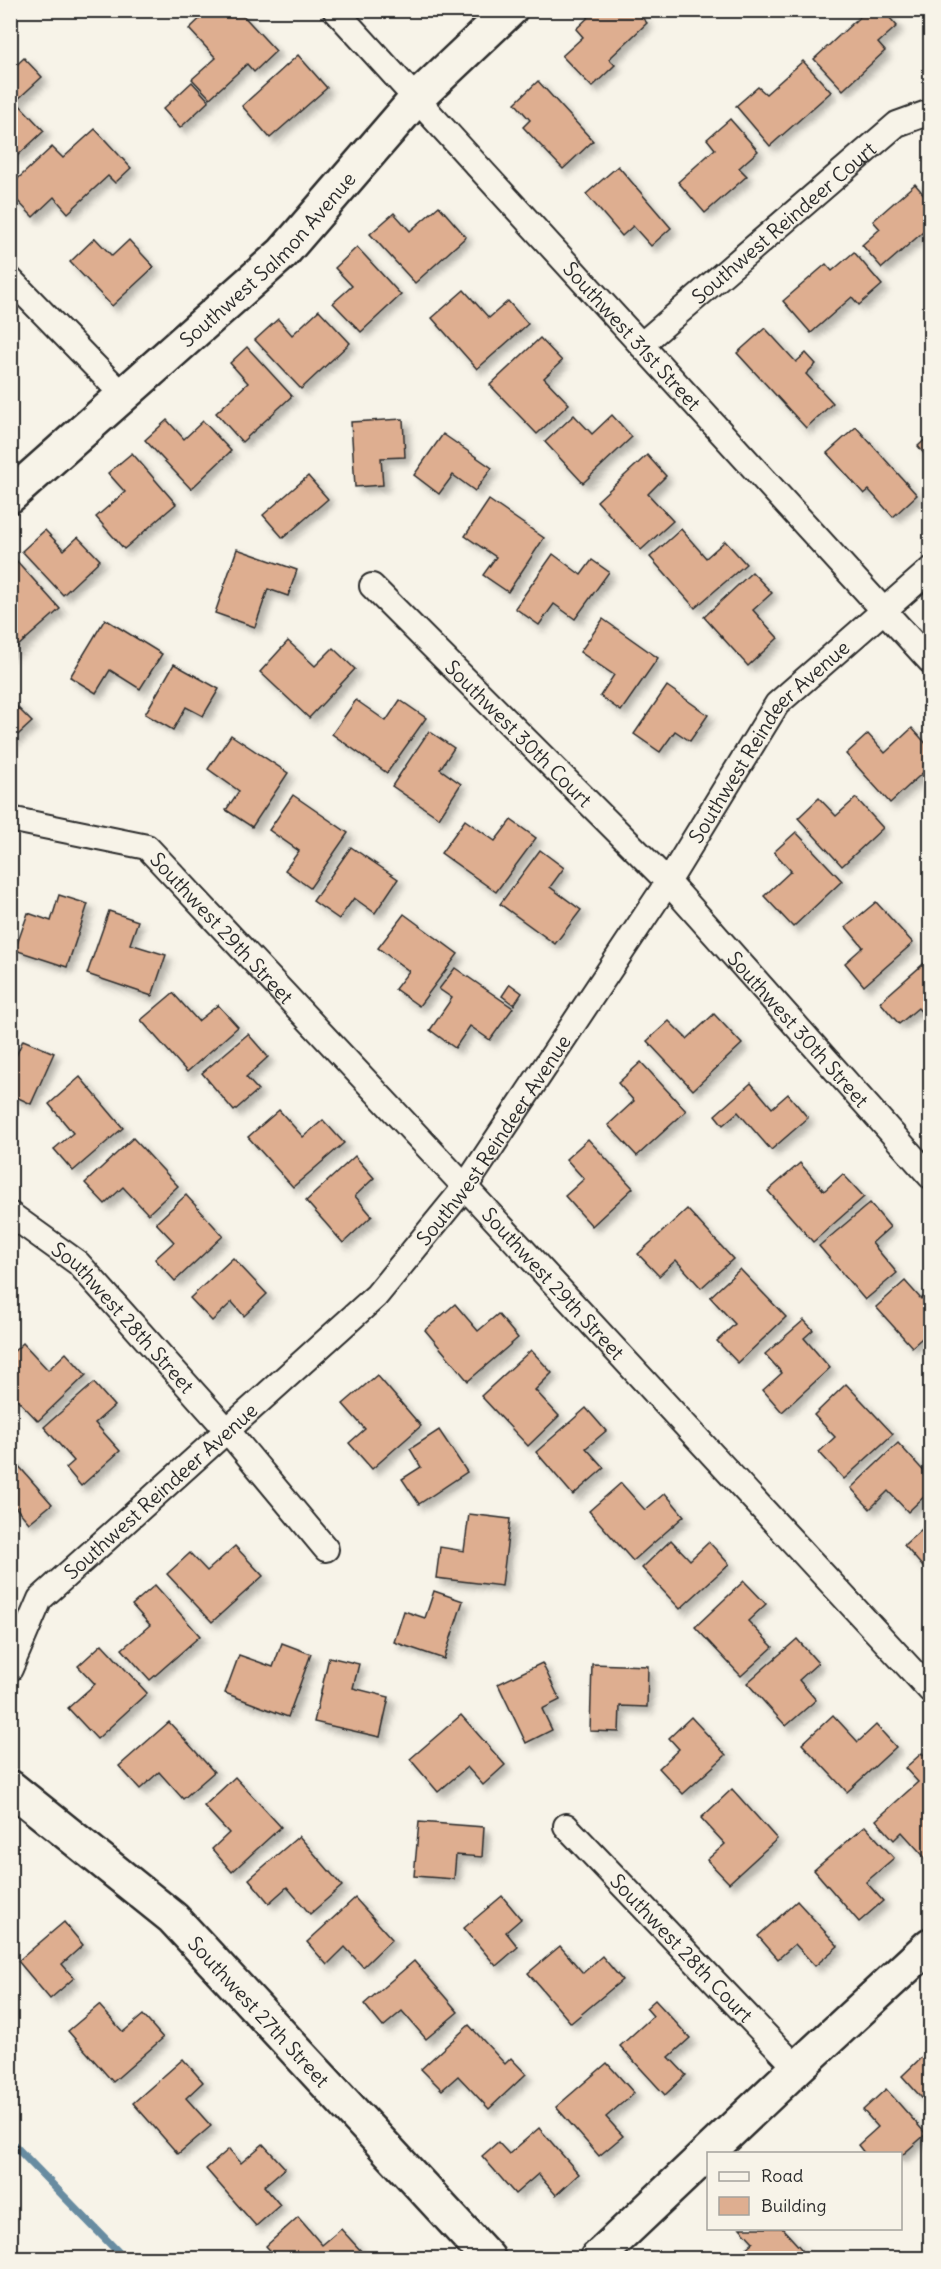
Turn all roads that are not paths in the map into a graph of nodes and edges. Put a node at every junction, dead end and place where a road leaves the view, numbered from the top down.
1 (335, 10) edge
2 (510, 10) edge
3 (416, 99) junction
4 (930, 112) edge
5 (10, 279) edge
6 (641, 345) junction
7 (124, 396) junction
8 (10, 496) edge
9 (930, 570) edge
10 (372, 585) dead end
11 (885, 610) junction
12 (930, 661) edge
13 (10, 819) edge
14 (668, 882) junction
15 (930, 1176) edge
16 (465, 1187) junction
17 (10, 1214) edge
18 (227, 1430) junction
19 (326, 1549) dead end
20 (10, 1670) edge
21 (930, 1690) edge
22 (10, 1787) edge
23 (566, 1826) dead end
24 (930, 1945) edge
25 (797, 2068) junction
26 (709, 2152) edge
27 (707, 2154) edge
28 (488, 2259) edge
29 (597, 2259) edge

1 - 3 street, Southwest 31st Street
2 - 3 street, Southwest Salmon Avenue
3 - 6 street, Southwest 31st Street
3 - 7 street, Southwest Salmon Avenue
4 - 6 street, Southwest Reindeer Court
5 - 7 street
6 - 11 street, Southwest 31st Street
7 - 8 street, Southwest Salmon Avenue
9 - 11 street, Southwest Reindeer Avenue
10 - 14 street, Southwest 30th Court
11 - 12 street, Southwest 31st Street
11 - 14 street, Southwest Reindeer Avenue
13 - 16 street, Southwest 29th Street
14 - 15 street, Southwest 30th Street
14 - 16 street, Southwest Reindeer Avenue
16 - 18 street, Southwest Reindeer Avenue
16 - 21 street, Southwest 29th Street
17 - 18 street, Southwest 28th Street
18 - 19 street
18 - 20 street, Southwest Reindeer Avenue
22 - 28 street, Southwest 27th Street
23 - 25 street, Southwest 28th Court
24 - 25 street
25 - 26 street
27 - 29 street

